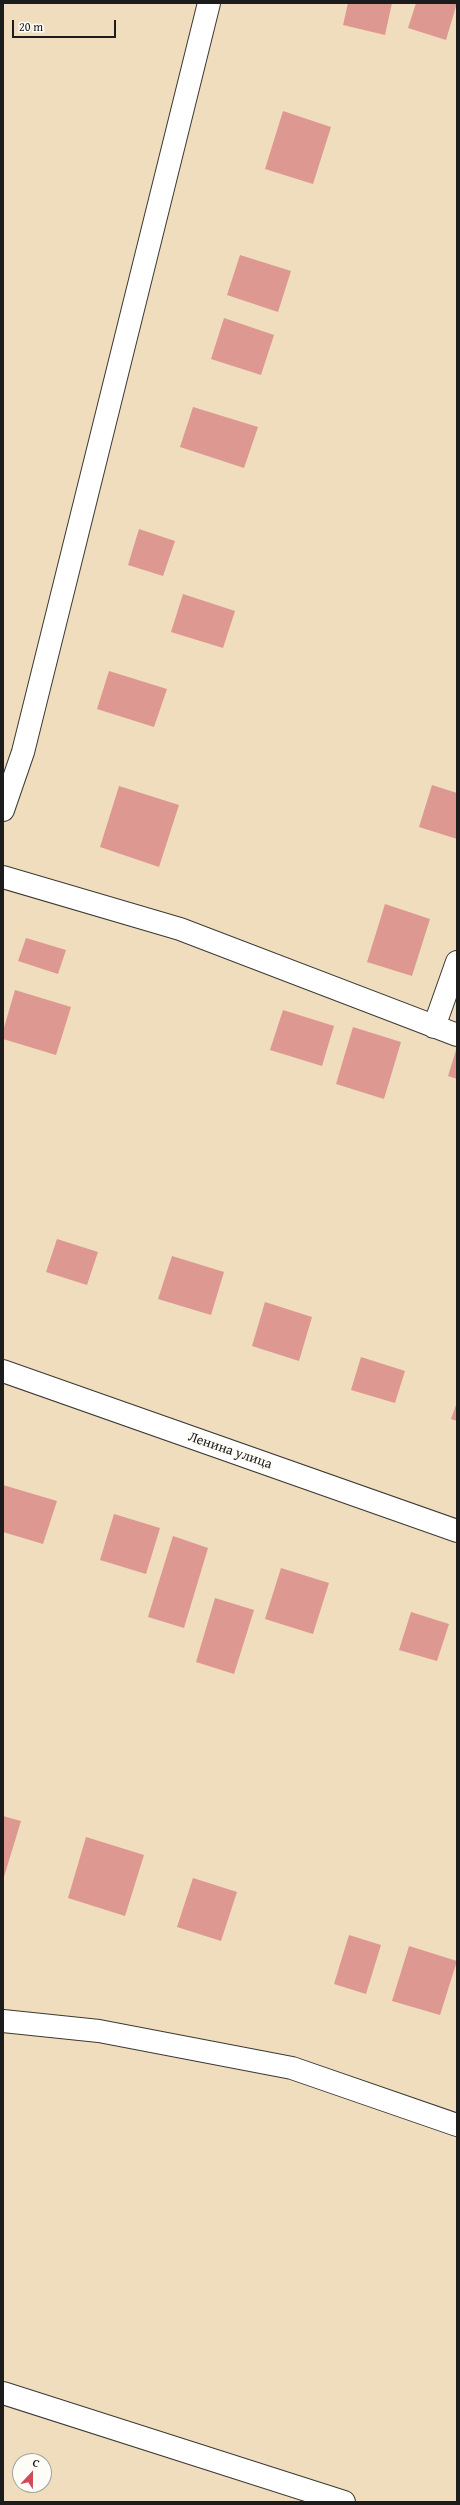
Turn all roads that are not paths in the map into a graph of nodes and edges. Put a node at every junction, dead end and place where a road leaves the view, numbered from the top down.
1 (209, 3) edge
2 (3, 810) edge
3 (3, 877) edge
4 (457, 962) edge
5 (434, 1027) junction
6 (457, 1035) edge
7 (3, 1372) edge
8 (457, 1531) edge
9 (3, 2021) edge
10 (457, 2125) edge
11 (3, 2393) edge
12 (344, 2502) edge

1 - 2 street
3 - 5 street
4 - 5 street
5 - 6 street
7 - 8 street, Ленина улица
9 - 10 street
11 - 12 street

